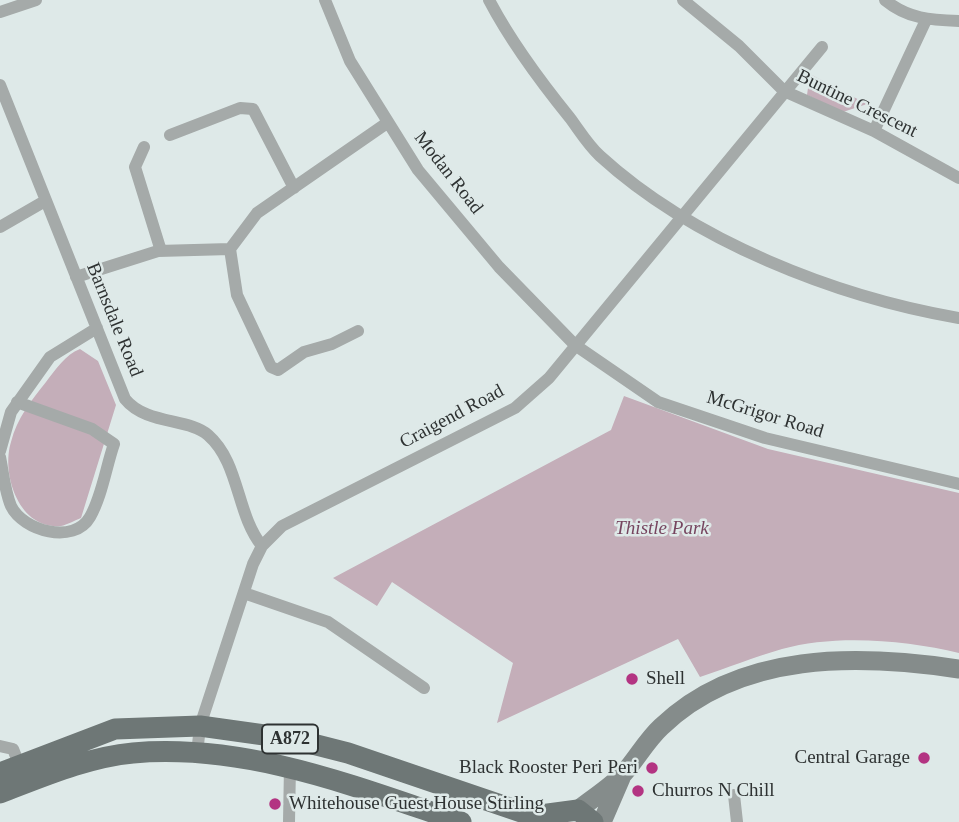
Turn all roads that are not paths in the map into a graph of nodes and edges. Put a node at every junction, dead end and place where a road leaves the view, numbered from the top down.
1 (36, 0) edge
2 (325, 0) edge
3 (489, 0) edge
4 (683, 0) edge
5 (885, 0) edge
6 (0, 12) edge
7 (926, 19) junction
8 (959, 20) edge
9 (822, 47) dead end
10 (0, 85) edge
11 (784, 91) junction
12 (387, 123) junction
13 (874, 131) junction
14 (170, 135) dead end
15 (144, 147) dead end
16 (959, 177) edge
17 (294, 188) junction
18 (45, 201) junction
19 (682, 217) junction
20 (0, 227) edge
21 (230, 250) junction
22 (161, 251) junction
23 (76, 277) junction
24 (959, 318) edge
25 (97, 328) junction
26 (358, 331) dead end
27 (575, 345) junction
28 (17, 402) junction
29 (0, 452) edge
30 (0, 457) edge
31 (959, 484) edge
32 (262, 546) junction
33 (244, 593) junction
34 (959, 669) edge
35 (424, 688) dead end
36 (200, 726) junction
37 (0, 746) edge
38 (197, 754) junction
39 (290, 766) junction
40 (9, 769) edge
41 (60, 771) junction
42 (622, 774) junction
43 (0, 793) edge
44 (734, 795) dead end
45 (585, 816) edge
46 (553, 817) edge
47 (289, 822) edge
48 (461, 822) edge
49 (602, 822) edge
50 (737, 822) edge

1 - 6 street
2 - 12 street, Modan Road
3 - 19 street
4 - 11 street, Buntine Crescent
5 - 7 street
7 - 8 street
7 - 13 street
9 - 11 street, Craigend Road
10 - 18 street, Barnsdale Road
11 - 13 street, Buntine Crescent
11 - 19 street, Craigend Road
12 - 17 street
12 - 27 street, Modan Road
13 - 16 street, Buntine Crescent
14 - 17 street
15 - 22 street
17 - 21 street
18 - 20 street
18 - 23 street, Barnsdale Road
19 - 24 street
19 - 27 street, Craigend Road
21 - 22 street
21 - 26 street
22 - 23 street
23 - 25 street, Barnsdale Road
25 - 28 street
25 - 32 street, Barnsdale Road
27 - 31 street, McGrigor Road
27 - 32 street, Craigend Road
28 - 29 street
28 - 30 street
32 - 33 street
33 - 35 street
33 - 36 street
34 - 42 main road
36 - 38 street
36 - 40 main road, A872
36 - 46 main road, A872
37 - 40 street
38 - 39 main road, A872
38 - 41 main road, A872
39 - 47 street
39 - 48 main road, A872
40 - 41 street
41 - 43 main road, A872
42 - 45 main road
42 - 49 main road
44 - 50 street
45 - 46 main road

